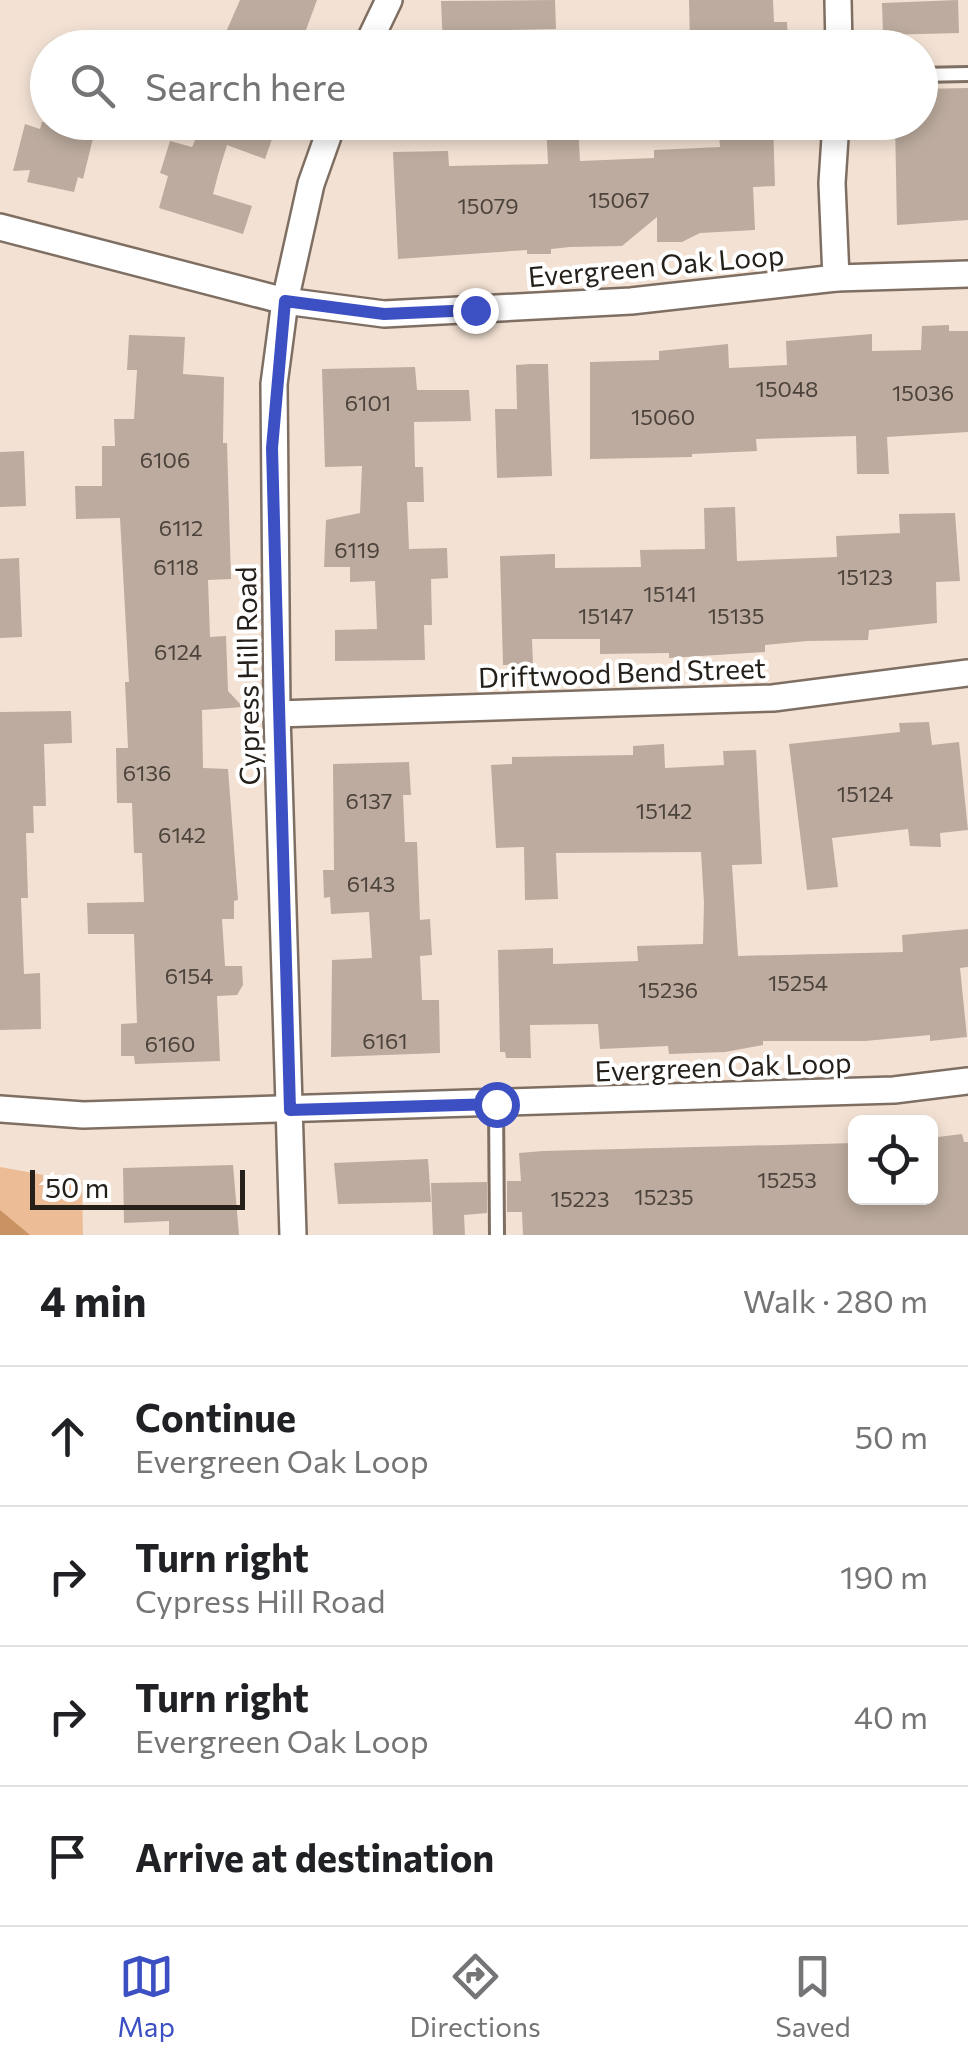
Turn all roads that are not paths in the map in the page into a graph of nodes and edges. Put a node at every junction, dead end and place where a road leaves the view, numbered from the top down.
1 (388, 0) edge
2 (838, 0) edge
3 (374, 30) edge
4 (839, 30) edge
5 (968, 74) edge
6 (938, 75) edge
7 (327, 140) edge
8 (835, 140) edge
9 (0, 226) edge
10 (968, 274) edge
11 (836, 278) junction
12 (285, 301) junction
13 (968, 673) edge
14 (277, 714) junction
15 (968, 1081) edge
16 (496, 1104) junction
17 (0, 1109) edge
18 (290, 1110) junction
19 (294, 1235) edge
20 (496, 1235) edge

1 - 3 street
2 - 4 street
5 - 6 lane
7 - 12 street, Cypress Hill Road
8 - 11 street
9 - 12 street, Evergreen Oak Loop
10 - 11 street, Evergreen Oak Loop
11 - 12 street, Evergreen Oak Loop
12 - 14 street, Cypress Hill Road
13 - 14 street, Driftwood Bend Street
14 - 18 street, Cypress Hill Road
15 - 16 street, Evergreen Oak Loop
16 - 18 street, Evergreen Oak Loop
16 - 20 lane
17 - 18 street, Evergreen Oak Loop
18 - 19 street, Cypress Hill Road

